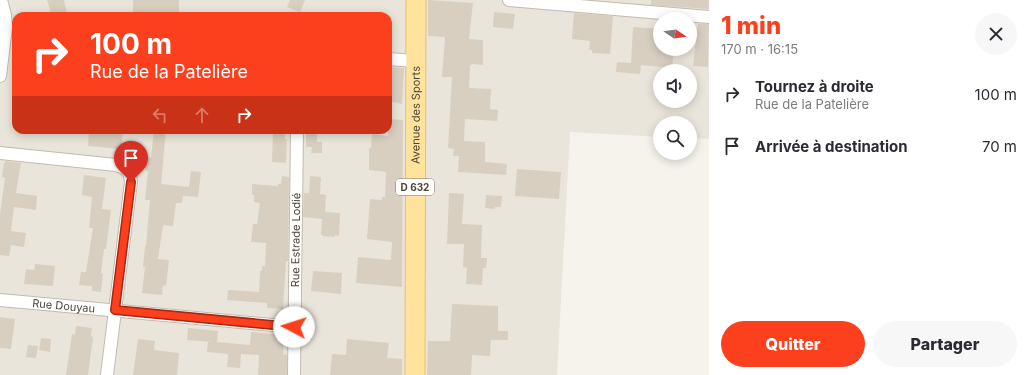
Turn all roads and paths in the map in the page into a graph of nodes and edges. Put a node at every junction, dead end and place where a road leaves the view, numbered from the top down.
1 (0, 0) edge
2 (416, 0) edge
3 (509, 0) edge
4 (709, 17) edge
5 (11, 28) edge
6 (392, 59) edge
7 (416, 61) junction
8 (0, 76) edge
9 (297, 134) edge
10 (0, 153) edge
11 (0, 300) edge
12 (115, 310) junction
13 (294, 327) junction
14 (107, 375) edge
15 (294, 375) edge
16 (415, 375) edge

1 - 5 street
2 - 7 main road, Avenue des Sports / D 632
3 - 4 street
5 - 8 street
6 - 7 street
7 - 16 main road, Avenue des Sports / D 632
9 - 13 street, Rue Estrade Lodié
10 - 12 street
11 - 12 street, Rue Douyau
12 - 13 street, Rue Douyau
12 - 14 street
13 - 15 street, Rue Estrade Lodié

